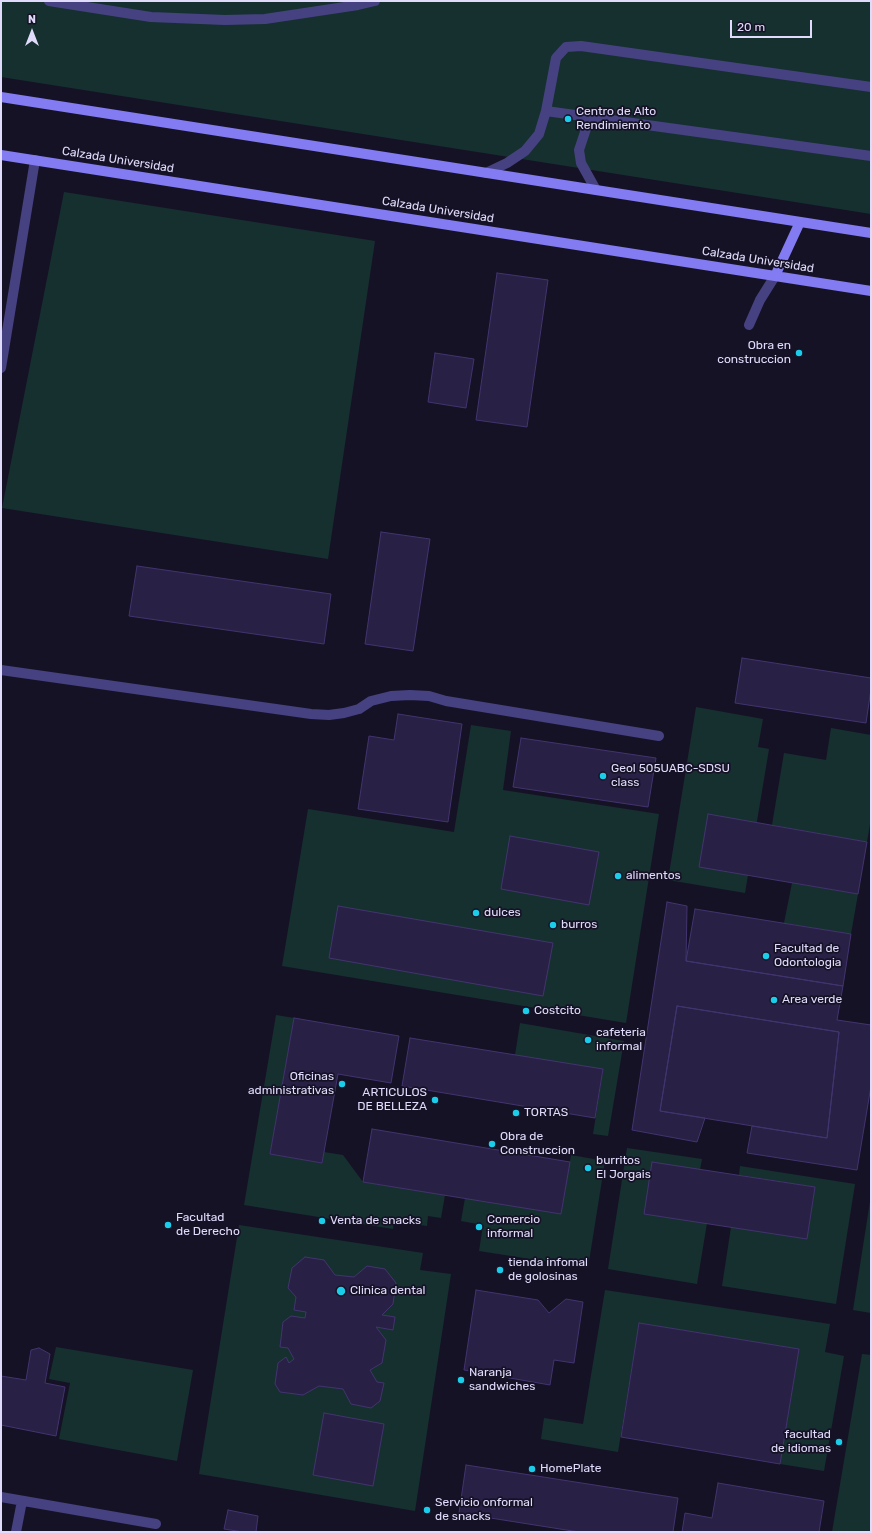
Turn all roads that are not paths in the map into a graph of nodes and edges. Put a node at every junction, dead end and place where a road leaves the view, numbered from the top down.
1 (49, 1) edge
2 (375, 1) edge
3 (871, 87) edge
4 (1, 97) edge
5 (546, 111) junction
6 (590, 118) junction
7 (1, 155) edge
8 (871, 156) edge
9 (35, 160) junction
10 (486, 173) junction
11 (596, 190) junction
12 (800, 222) junction
13 (871, 233) edge
14 (775, 276) junction
15 (871, 291) edge
16 (749, 325) dead end
17 (1, 368) edge
18 (1, 670) edge
19 (659, 736) dead end
20 (1, 1497) edge
21 (22, 1501) junction
22 (156, 1524) dead end
23 (16, 1532) edge

1 - 2 street
3 - 5 street
4 - 10 main road
5 - 6 street
5 - 10 street
6 - 8 street
6 - 11 street
7 - 9 main road, Calzada Universidad
9 - 14 main road, Calzada Universidad
9 - 17 street
10 - 11 main road
11 - 12 main road
12 - 13 main road
12 - 14 main road
14 - 15 main road, Calzada Universidad
14 - 16 street
18 - 19 street
20 - 21 street
21 - 22 street
21 - 23 street

